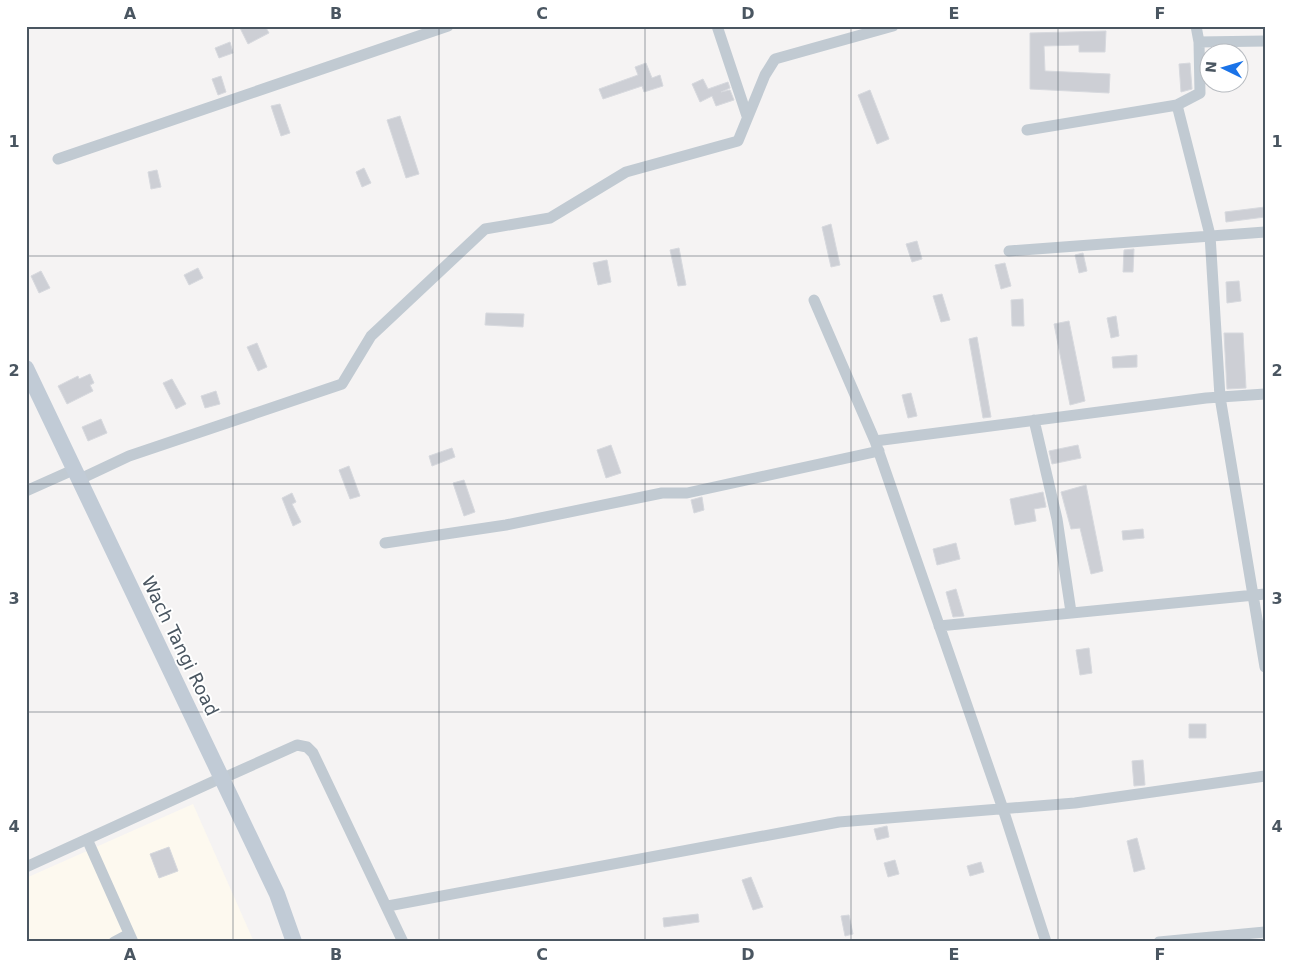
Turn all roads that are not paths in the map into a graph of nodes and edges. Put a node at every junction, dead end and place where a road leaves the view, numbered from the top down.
1 (448, 26) edge
2 (717, 26) edge
3 (893, 26) edge
4 (1196, 26) edge
5 (1265, 41) edge
6 (1199, 42) joint
7 (1200, 92) edge
8 (1176, 105) junction
9 (747, 116) junction
10 (1028, 130) dead end
11 (58, 159) dead end
12 (1265, 232) edge
13 (1210, 235) junction
14 (1009, 251) dead end
15 (814, 300) dead end
16 (26, 368) edge
17 (1265, 394) edge
18 (1220, 397) junction
19 (1034, 420) junction
20 (877, 446) junction
21 (76, 475) junction
22 (26, 491) edge
23 (385, 543) dead end
24 (1265, 594) edge
25 (1252, 595) junction
26 (1070, 612) junction
27 (939, 626) junction
28 (1265, 667) edge
29 (1265, 776) edge
30 (224, 777) junction
31 (1003, 809) junction
32 (87, 840) junction
33 (26, 868) edge
34 (388, 906) junction
35 (1265, 932) edge
36 (131, 938) edge
37 (114, 942) edge
38 (294, 942) edge
39 (403, 942) edge
40 (1046, 942) edge
41 (1159, 942) edge

1 - 11 street
2 - 9 street
3 - 9 street
4 - 6 street
5 - 6 street
7 - 8 street
8 - 10 street
8 - 13 street
9 - 21 street
12 - 13 street
13 - 14 street
13 - 18 street
15 - 20 street
16 - 21 main road, Wach Tangi Road
17 - 18 street
18 - 19 street
18 - 25 street
19 - 20 street
19 - 26 street
20 - 23 street
20 - 27 street
21 - 22 street
21 - 30 main road, Wach Tangi Road
24 - 25 street
25 - 26 street
25 - 28 street
26 - 27 street
27 - 31 street
29 - 31 street
30 - 32 street
30 - 34 street
30 - 38 main road, Wach Tangi Road
31 - 34 street
31 - 40 street
32 - 33 street
32 - 36 street
34 - 39 street
35 - 41 street
36 - 37 street

